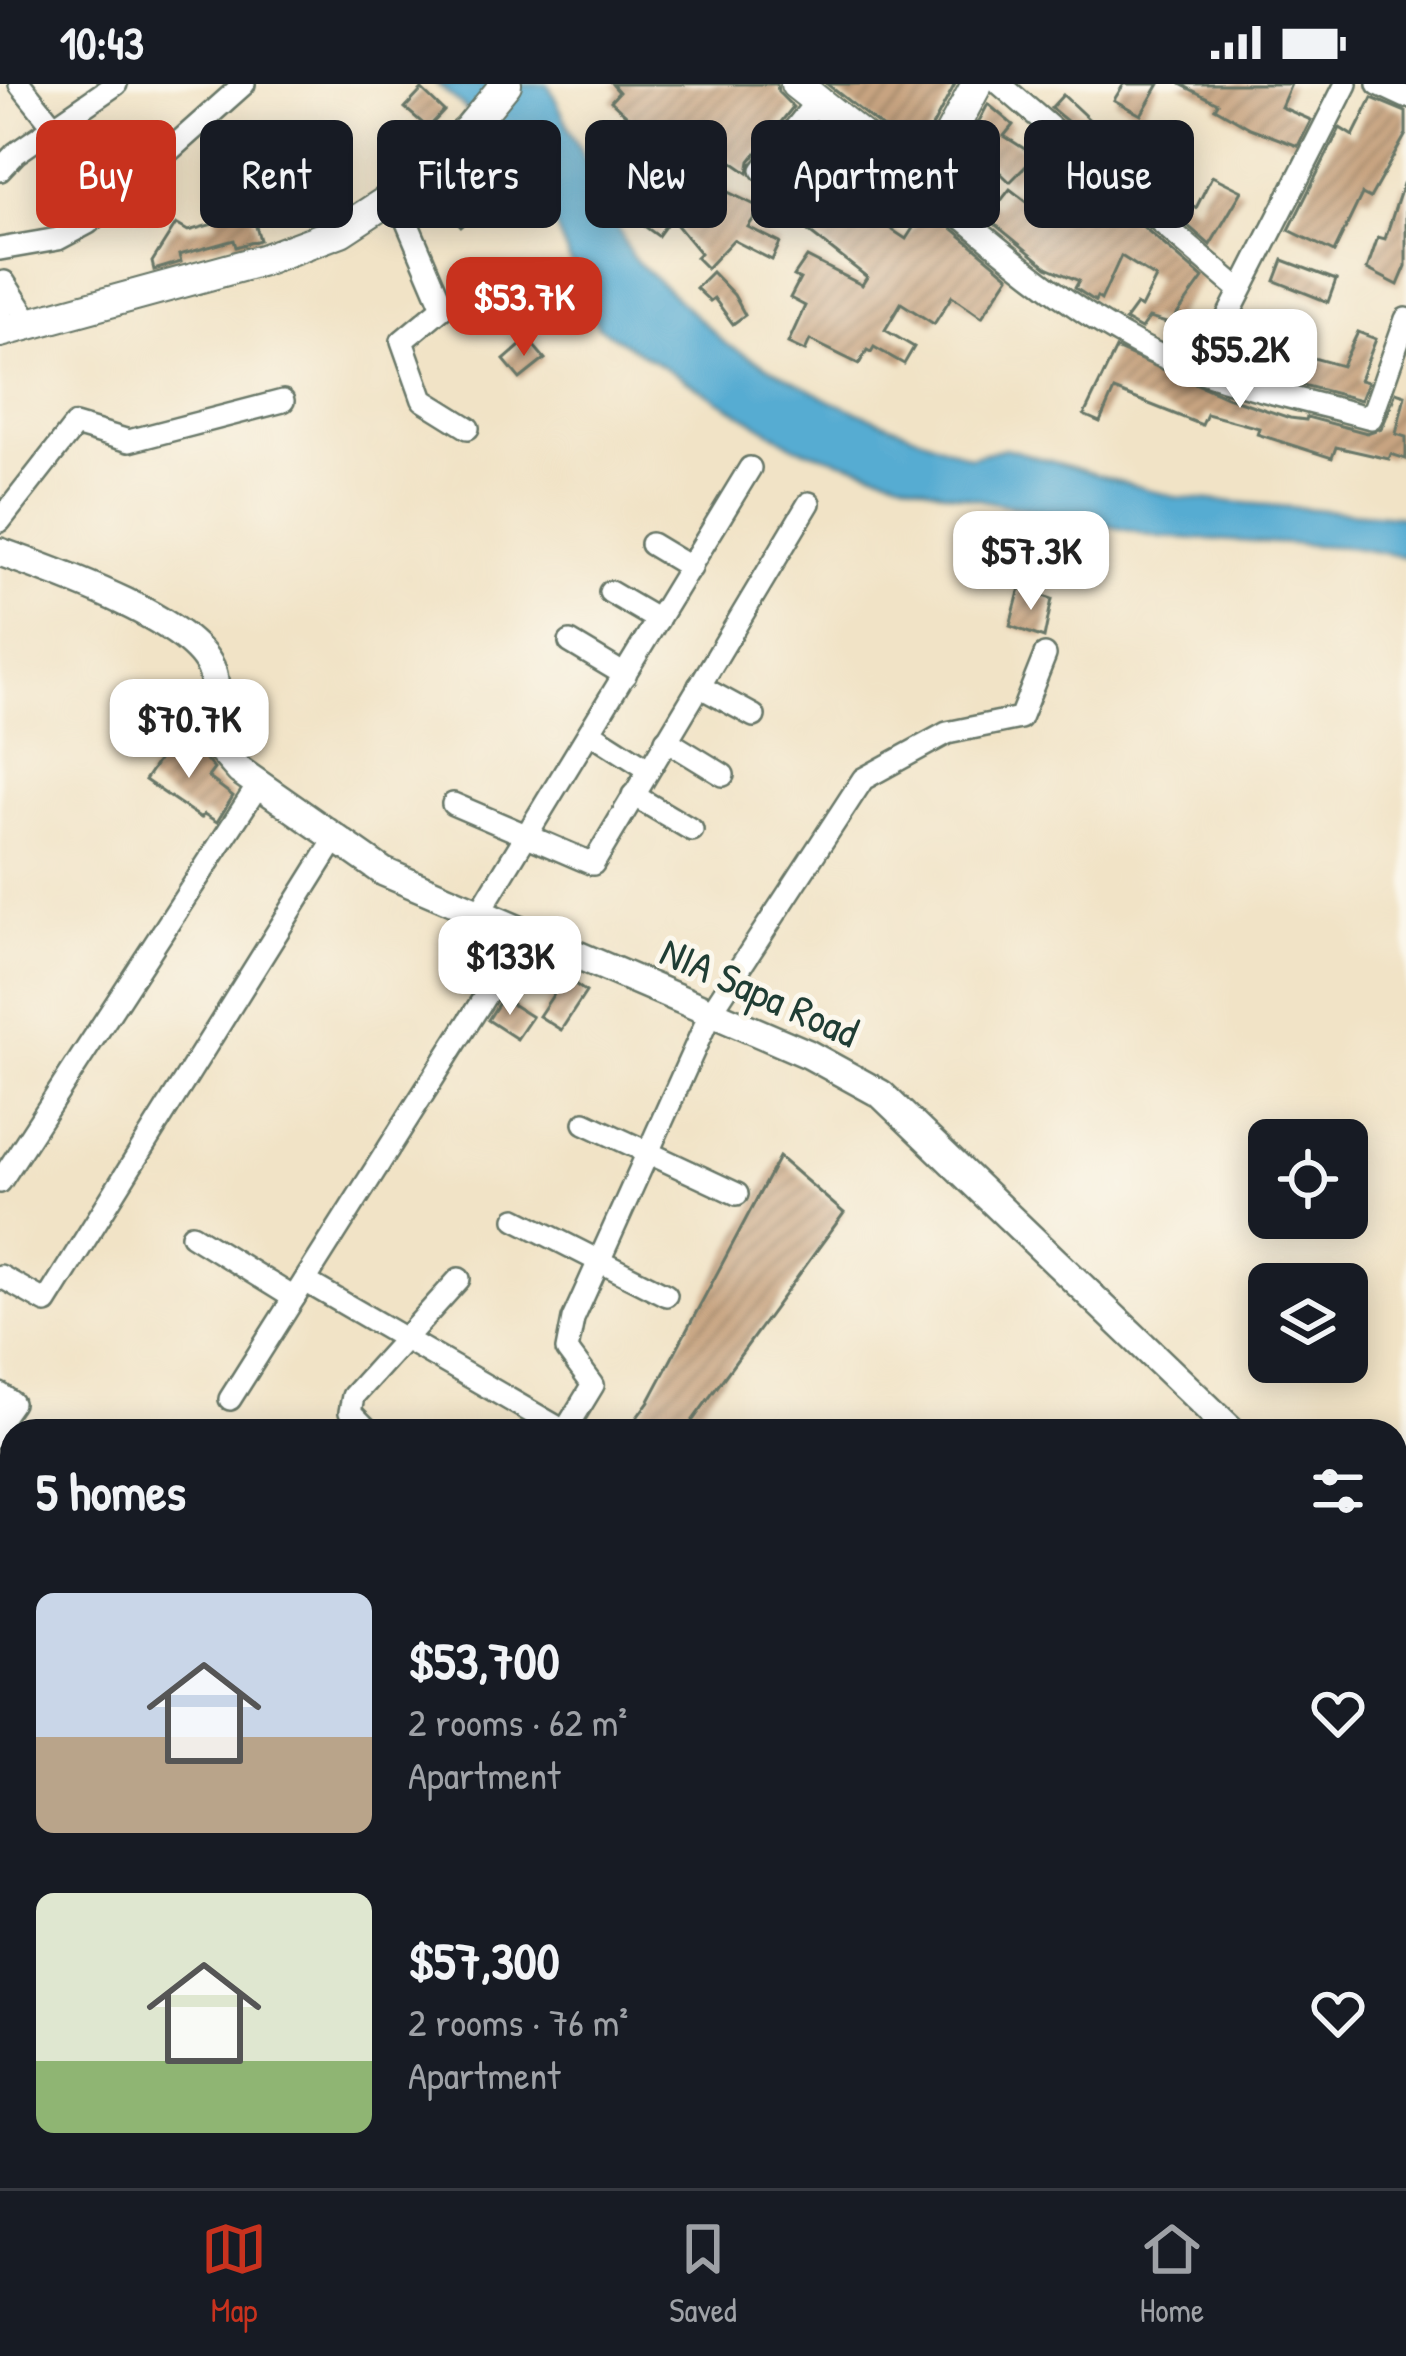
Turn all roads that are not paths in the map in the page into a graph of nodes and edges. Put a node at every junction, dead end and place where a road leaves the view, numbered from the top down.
1 (20, 84) edge
2 (116, 84) edge
3 (244, 84) edge
4 (506, 84) edge
5 (977, 84) edge
6 (1000, 84) edge
7 (1346, 84) edge
8 (1378, 84) edge
9 (807, 93) edge
10 (1406, 97) edge
11 (49, 120) edge
12 (66, 120) edge
13 (476, 120) edge
14 (791, 120) edge
15 (841, 120) edge
16 (958, 120) edge
17 (36, 136) edge
18 (8, 147) edge
19 (0, 170) edge
20 (377, 206) edge
21 (409, 228) edge
22 (975, 228) edge
23 (0, 249) edge
24 (2, 274) edge
25 (1240, 290) junction
26 (1406, 319) edge
27 (16, 322) edge
28 (0, 332) edge
29 (1200, 370) junction
30 (283, 401) dead end
31 (468, 428) dead end
32 (750, 467) dead end
33 (809, 503) dead end
34 (0, 521) edge
35 (651, 544) dead end
36 (0, 552) edge
37 (691, 568) junction
38 (610, 592) dead end
39 (658, 620) junction
40 (570, 642) dead end
41 (1045, 656) dead end
42 (625, 675) junction
43 (699, 686) junction
44 (754, 716) dead end
45 (590, 732) junction
46 (666, 740) junction
47 (648, 769) junction
48 (724, 775) dead end
49 (259, 784) junction
50 (633, 795) junction
51 (453, 803) dead end
52 (692, 830) dead end
53 (527, 834) junction
54 (336, 838) junction
55 (479, 913) junction
56 (525, 933) junction
57 (711, 1012) junction
58 (585, 1124) dead end
59 (648, 1151) junction
60 (0, 1182) edge
61 (736, 1194) dead end
62 (516, 1219) dead end
63 (192, 1235) dead end
64 (600, 1263) junction
65 (0, 1276) edge
66 (460, 1279) dead end
67 (299, 1290) junction
68 (666, 1295) dead end
69 (406, 1338) junction
70 (0, 1394) edge
71 (230, 1399) dead end
72 (1, 1419) edge
73 (354, 1419) edge
74 (544, 1419) edge
75 (572, 1419) edge
76 (1220, 1419) edge

1 - 11 street
2 - 12 street
3 - 23 street
4 - 13 main road
5 - 16 main road
6 - 25 street
7 - 25 street
8 - 10 street
9 - 14 street
9 - 15 main road
17 - 18 street
18 - 19 street
20 - 27 main road
21 - 31 street
22 - 29 street
24 - 27 street
24 - 27 street
25 - 29 street
26 - 29 street
27 - 28 main road
30 - 34 street
32 - 37 street
33 - 43 street
35 - 37 street
36 - 49 street, NIA Sapa Road
37 - 39 street
38 - 39 street
39 - 42 street
40 - 42 street
41 - 57 street
42 - 45 street
43 - 44 street
43 - 46 street
45 - 47 street
45 - 53 street
46 - 47 street
46 - 48 street
47 - 50 street
49 - 54 street, NIA Sapa Road
49 - 60 street
50 - 52 street
50 - 53 street
51 - 53 street
53 - 55 street
54 - 55 street, NIA Sapa Road
54 - 65 street
55 - 56 street, NIA Sapa Road
56 - 57 street, NIA Sapa Road
56 - 67 street
57 - 59 street
57 - 76 street, NIA Sapa Road
58 - 59 street
59 - 61 street
59 - 64 street
62 - 64 street
63 - 67 street
64 - 68 street
64 - 75 street
66 - 69 street
67 - 69 street
67 - 71 street
69 - 73 street
69 - 74 street
70 - 72 street

